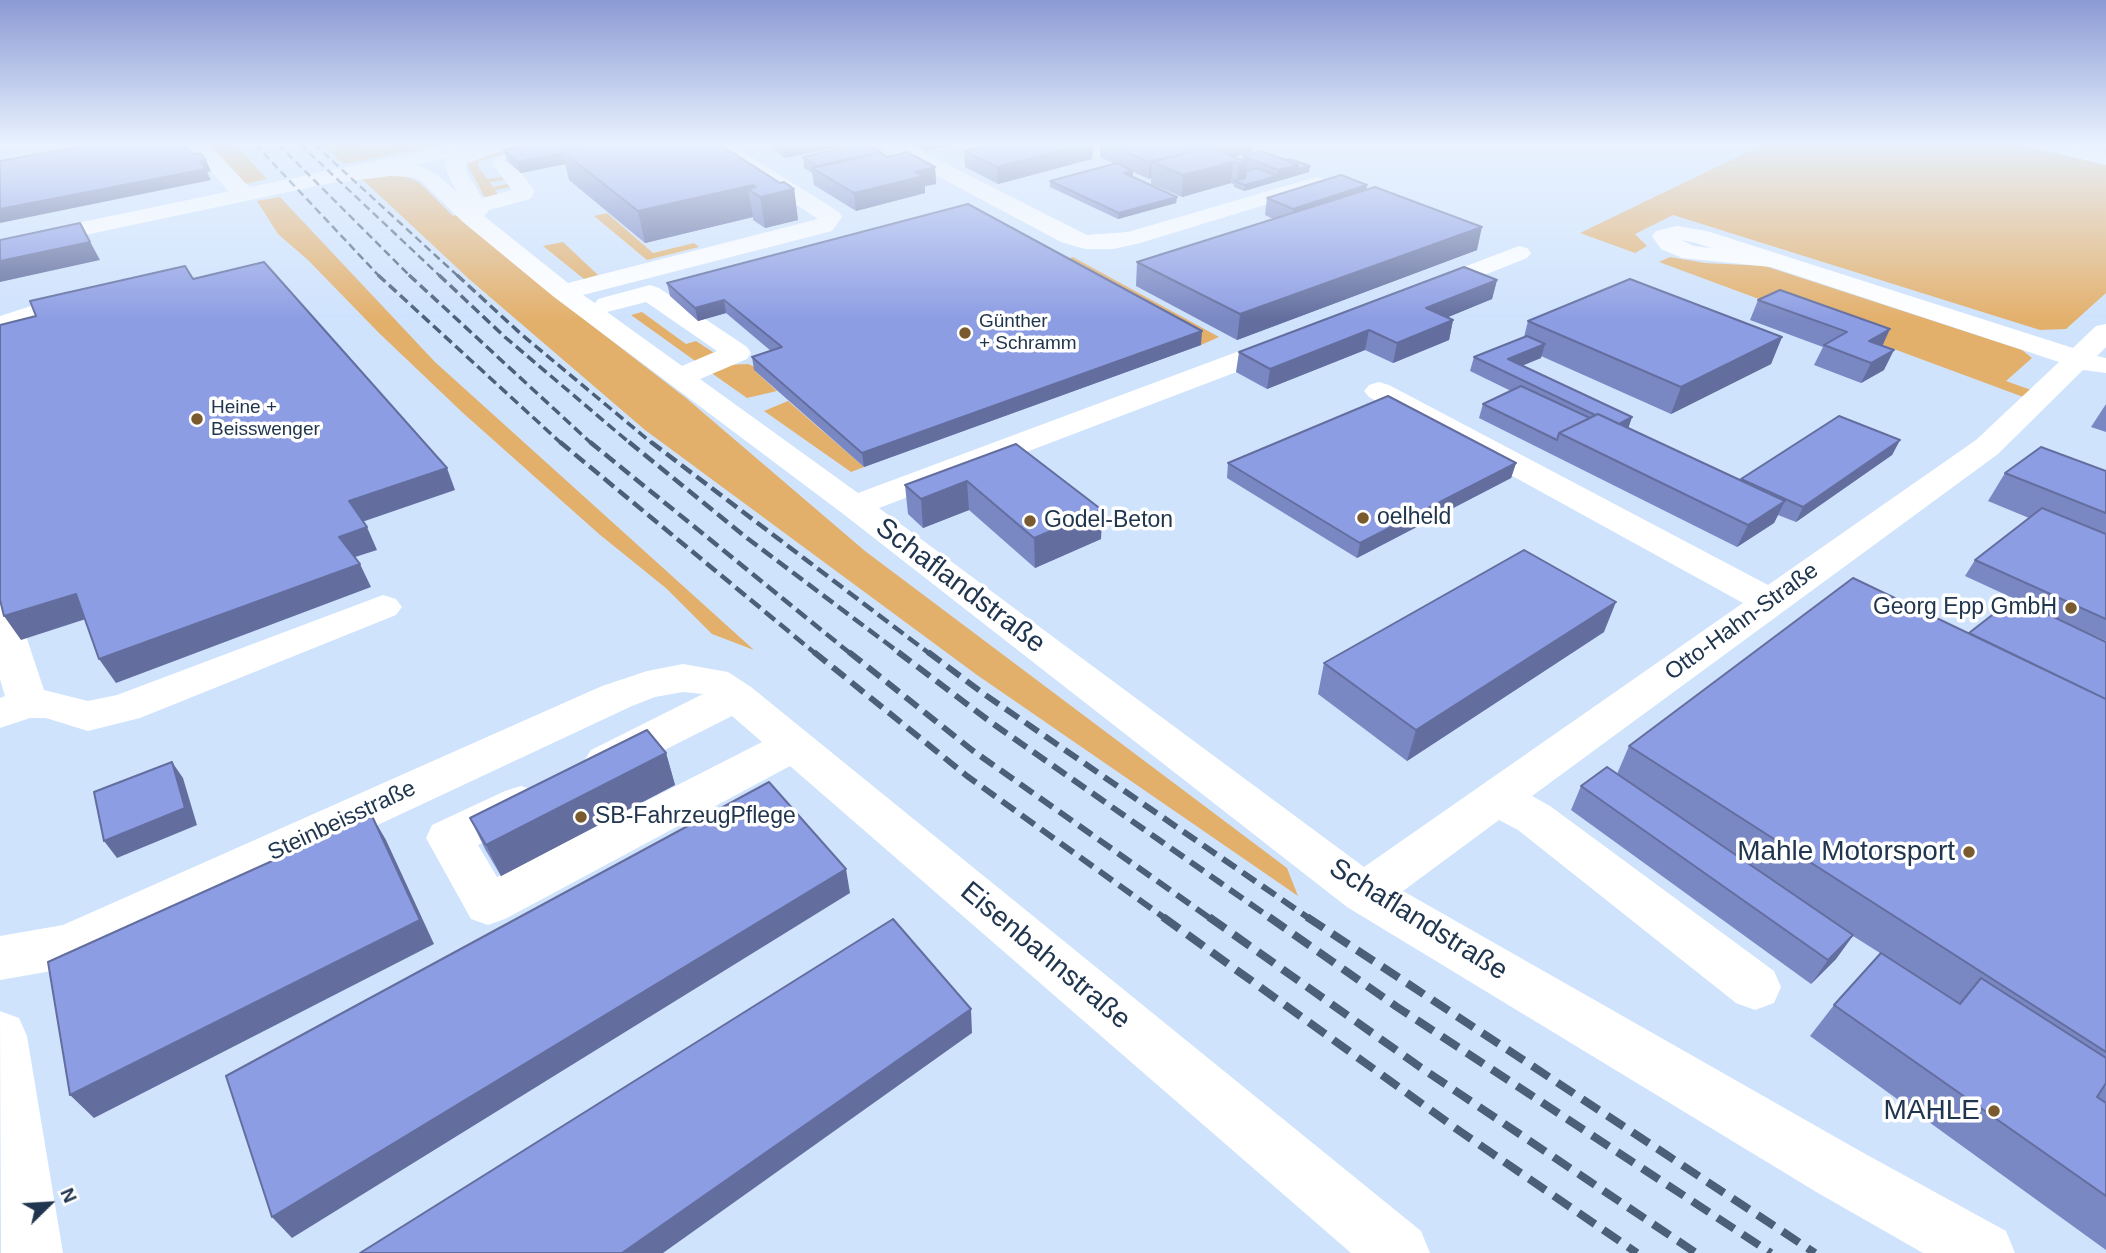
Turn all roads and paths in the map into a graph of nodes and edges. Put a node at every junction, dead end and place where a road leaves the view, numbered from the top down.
1 (207, 202) edge
2 (455, 202) edge
3 (480, 202) edge
4 (482, 202) edge
5 (506, 202) edge
6 (514, 202) edge
7 (808, 202) edge
8 (1003, 202) edge
9 (1252, 202) edge
10 (489, 211) junction
11 (0, 246) edge
12 (1519, 253) dead end
13 (1774, 260) dead end
14 (748, 266) edge
15 (111, 291) edge
16 (650, 293) junction
17 (575, 301) junction
18 (1394, 302) edge
19 (0, 325) edge
20 (2106, 332) edge
21 (1306, 336) edge
22 (2092, 363) edge
23 (677, 378) junction
24 (1379, 391) dead end
25 (854, 506) junction
26 (1770, 602) junction
27 (383, 607) dead end
28 (0, 615) edge
29 (683, 678) joint
30 (736, 697) junction
31 (14, 708) edge
32 (793, 745) junction
33 (1497, 797) junction
34 (1364, 893) junction
35 (0, 958) edge
36 (1755, 987) dead end
37 (0, 1036) edge
38 (19, 1233) edge
39 (1399, 1253) edge
40 (1984, 1253) edge

1 - 11 street, Schaflandstraße
2 - 10 street, Schaflandstraße
3 - 10 street, Schaflandstraße
4 - 10 street, Schaflandstraße
5 - 10 street
6 - 10 street
7 - 17 street
8 - 9 street
10 - 17 street, Schaflandstraße
12 - 18 street
13 - 22 street
14 - 16 street
15 - 19 street
16 - 17 street
16 - 23 street
17 - 23 street, Schaflandstraße
20 - 22 street, Otto-Hahn-Straße
21 - 25 street, Schaflandstraße
22 - 26 street, Otto-Hahn-Straße
23 - 25 street, Schaflandstraße
24 - 26 street
25 - 34 street, Schaflandstraße
26 - 33 street, Otto-Hahn-Straße
27 - 31 street
28 - 31 street
29 - 30 street, Eisenbahnstraße
29 - 35 street, Steinbeisstraße
30 - 32 street, Eisenbahnstraße
30 - 32 street
32 - 39 street, Eisenbahnstraße
33 - 34 street, Otto-Hahn-Straße
33 - 36 street
34 - 40 street, Schaflandstraße
37 - 38 street

